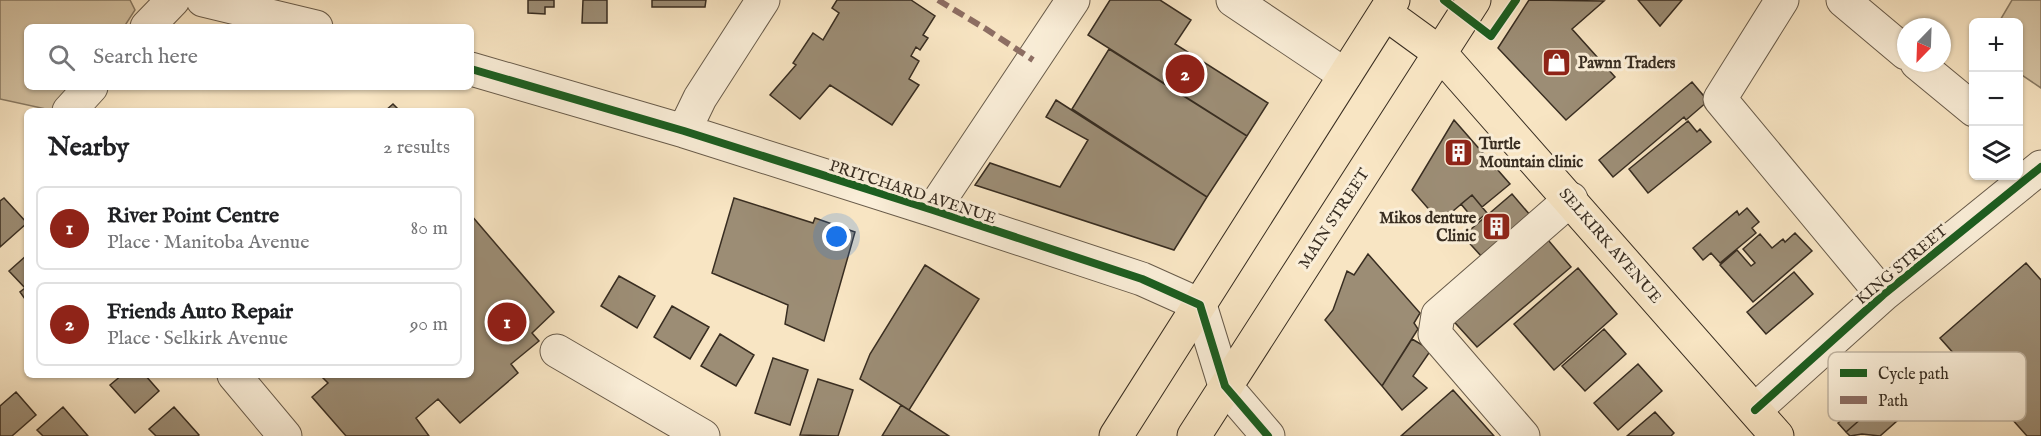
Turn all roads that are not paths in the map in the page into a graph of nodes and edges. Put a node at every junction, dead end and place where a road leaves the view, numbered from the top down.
1 (173, 0) edge
2 (203, 0) edge
3 (763, 0) edge
4 (1073, 0) edge
5 (1233, 0) edge
6 (1474, 0) edge
7 (1782, 0) edge
8 (1843, 0) edge
9 (1389, 7) edge
10 (150, 24) edge
11 (303, 24) edge
12 (1897, 45) edge
13 (1440, 52) junction
14 (474, 70) edge
15 (1928, 72) edge
16 (1345, 75) junction
17 (88, 90) edge
18 (1969, 106) edge
19 (72, 108) edge
20 (684, 131) junction
21 (2023, 151) edge
22 (2041, 167) edge
23 (1571, 199) junction
24 (933, 210) junction
25 (1883, 295) junction
26 (1200, 305) junction
27 (557, 351) dead end
28 (237, 378) edge
29 (1225, 386) junction
30 (1755, 410) junction
31 (285, 436) edge
32 (703, 436) edge
33 (1116, 436) edge
34 (1194, 436) edge
35 (1268, 436) edge
36 (1523, 436) edge
37 (1777, 436) edge

1 - 10 street
2 - 11 street
3 - 20 street
4 - 24 street
5 - 16 street
6 - 13 main road, MAIN STREET
7 - 25 street
8 - 12 street
9 - 13 main road, SELKIRK AVENUE
9 - 16 main road
13 - 23 main road, SELKIRK AVENUE
13 - 29 main road, MAIN STREET
14 - 20 street, PRITCHARD AVENUE
15 - 18 street
16 - 26 main road
17 - 19 street
20 - 24 street, PRITCHARD AVENUE
21 - 22 street
22 - 25 street, KING STREET
23 - 30 main road, SELKIRK AVENUE
23 - 36 street
24 - 26 street, PRITCHARD AVENUE
25 - 30 street, KING STREET
26 - 29 street
26 - 33 main road
27 - 32 street
28 - 31 street
29 - 34 main road, MAIN STREET
29 - 35 street
30 - 37 main road, SELKIRK AVENUE

